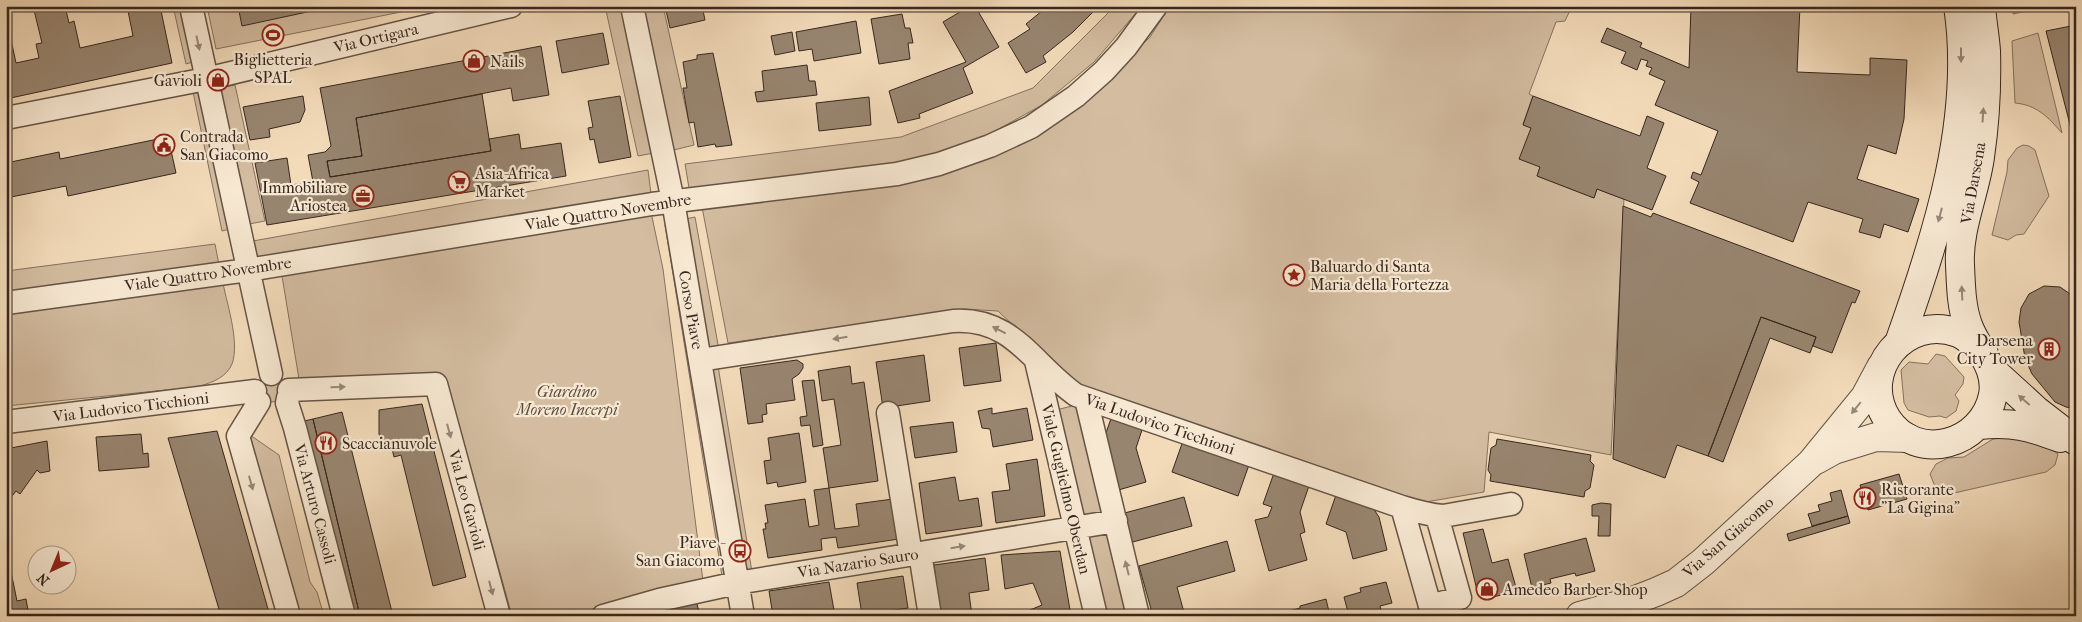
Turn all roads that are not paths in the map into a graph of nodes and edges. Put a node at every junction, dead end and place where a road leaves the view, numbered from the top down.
1 (191, 6) edge
2 (511, 6) edge
3 (632, 6) edge
4 (1156, 6) edge
5 (1958, 6) edge
6 (1981, 6) edge
7 (206, 79) junction
8 (6, 118) edge
9 (673, 201) junction
10 (248, 270) junction
11 (6, 303) edge
12 (1900, 340) junction
13 (700, 360) junction
14 (1036, 361) junction
15 (1988, 362) junction
16 (1881, 367) junction
17 (271, 374) junction
18 (289, 394) junction
19 (257, 397) junction
20 (1086, 399) junction
21 (888, 412) dead end
22 (1979, 426) junction
23 (10, 427) edge
24 (1908, 438) junction
25 (2076, 442) edge
26 (1810, 463) junction
27 (1511, 504) dead end
28 (1402, 507) junction
29 (1437, 516) junction
30 (1116, 522) junction
31 (1075, 528) junction
32 (915, 554) junction
33 (737, 583) junction
34 (342, 614) edge
35 (289, 616) edge
36 (499, 616) edge
37 (602, 616) edge
38 (743, 616) edge
39 (930, 616) edge
40 (1096, 616) edge
41 (1138, 616) edge
42 (1580, 616) edge

1 -> 7 street
2 - 7 street, Via Ortigara
3 - 9 street, Corso Piave
4 - 9 street, Viale Quattro Novembre
5 -> 12 main road, Via Darsena
15 -> 6 main road, Via Darsena
7 - 8 street, Via Ortigara
7 - 10 street
9 - 10 street, Viale Quattro Novembre
9 - 13 street, Corso Piave
10 - 11 street, Viale Quattro Novembre
10 - 17 street
12 - 15 main road, Via Darsena
12 - 16 main road, Via Darsena
14 -> 13 street, Via Ludovico Ticchioni
13 - 33 street, Corso Piave
14 - 20 street, Via Ludovico Ticchioni
14 - 31 street, Viale Guglielmo Oberdan
15 - 22 main road, Via Darsena
25 -> 15 main road
16 - 24 main road, Via Darsena
16 -> 26 main road, Via San Giacomo
17 - 18 street
17 - 19 street
18 - 19 street
18 - 34 street, Via Arturo Cassoli
18 -> 36 street, Via Leo Gavioli
19 - 23 street, Via Ludovico Ticchioni
19 -> 35 street
20 - 28 street, Via Ludovico Ticchioni
20 - 30 street
21 - 32 street
22 - 24 main road, Via Darsena
22 - 25 main road
24 - 26 main road, Via San Giacomo
26 - 42 main road, Via San Giacomo
27 - 29 street, Via Ludovico Ticchioni
28 - 29 street, Via Ludovico Ticchioni
28 - 29 street
30 - 31 street, Via Nazario Sauro
41 -> 30 street
32 -> 31 street, Via Nazario Sauro
31 - 40 street, Viale Guglielmo Oberdan
32 - 33 street, Via Nazario Sauro
32 - 39 street
33 - 37 street, Via Nazario Sauro
33 - 38 street, Corso Piave

